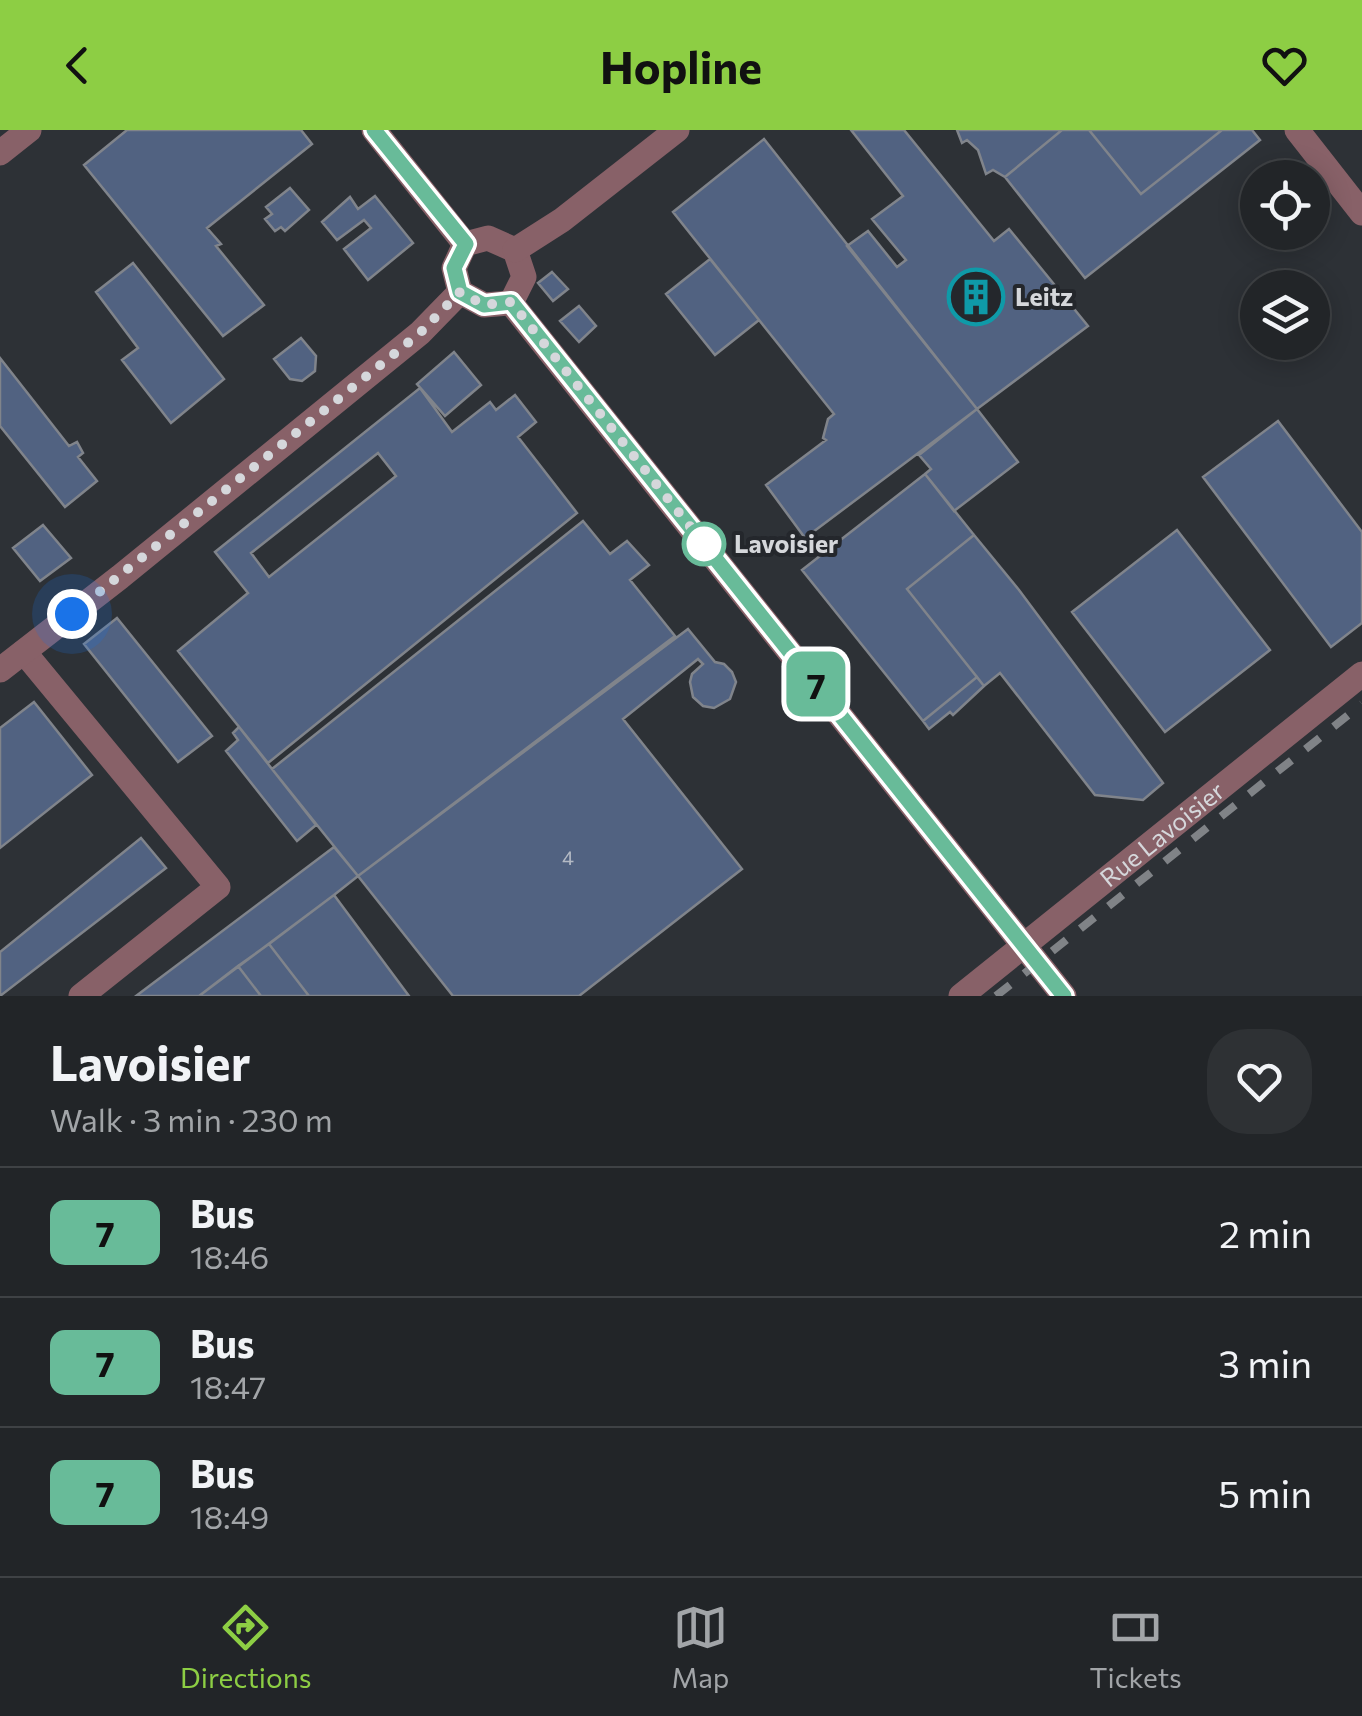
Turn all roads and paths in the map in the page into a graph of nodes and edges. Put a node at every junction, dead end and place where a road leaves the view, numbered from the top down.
1 (29, 130) edge
2 (374, 130) edge
3 (677, 130) edge
4 (1298, 130) edge
5 (0, 152) edge
6 (1362, 213) edge
7 (466, 244) junction
8 (516, 250) junction
9 (460, 292) junction
10 (511, 302) junction
11 (24, 652) junction
12 (0, 670) edge
13 (1362, 674) edge
14 (1024, 946) junction
15 (81, 996) edge
16 (960, 996) edge
17 (1064, 996) edge

1 - 5 street
2 - 7 street
3 - 8 street
4 - 6 street
7 - 8 street
7 - 9 street
8 - 10 street
9 - 10 street
9 - 11 street
10 - 14 street
11 - 12 street
11 - 15 street
13 - 14 street, Rue Lavoisier
14 - 16 street, Rue Lavoisier
14 - 17 street

